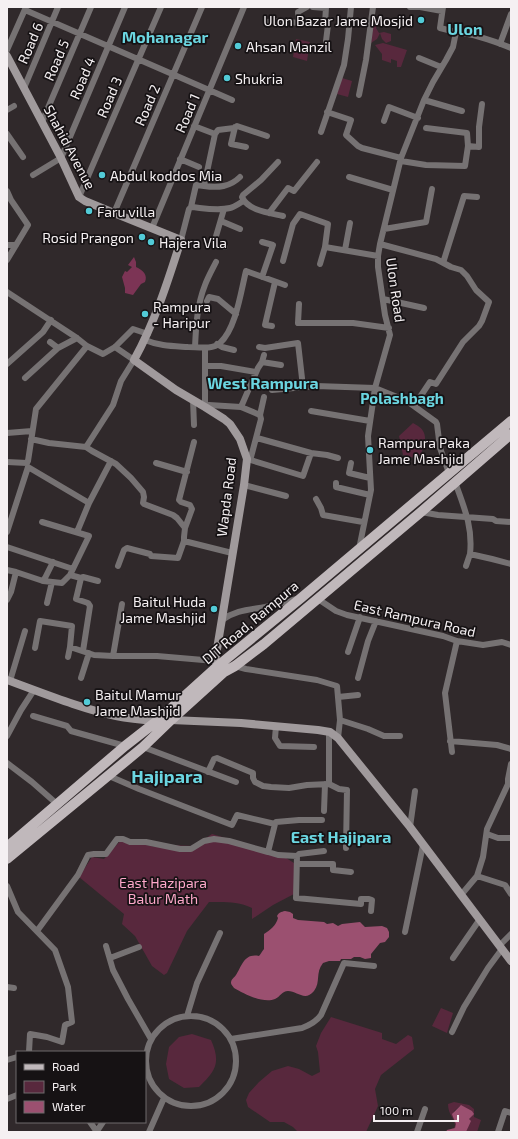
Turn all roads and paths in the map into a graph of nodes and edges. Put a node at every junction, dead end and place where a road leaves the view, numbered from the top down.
1 (58, 7) edge
2 (91, 7) edge
3 (125, 7) edge
4 (161, 7) edge
5 (202, 7) edge
6 (244, 7) edge
7 (307, 7) edge
8 (313, 7) edge
9 (326, 7) edge
10 (351, 7) edge
11 (372, 7) edge
12 (410, 7) edge
13 (25, 8) edge
14 (443, 9) edge
15 (511, 14) edge
16 (52, 22) junction
17 (266, 22) dead end
18 (299, 23) junction
19 (325, 24) junction
20 (456, 32) junction
21 (80, 34) junction
22 (326, 41) dead end
23 (500, 44) junction
24 (108, 46) junction
25 (511, 48) edge
26 (7, 50) edge
27 (7, 56) edge
28 (419, 58) dead end
29 (139, 59) junction
30 (441, 67) junction
31 (173, 74) junction
32 (24, 88) junction
33 (209, 90) junction
34 (359, 95) dead end
35 (232, 100) dead end
36 (424, 100) junction
37 (482, 104) dead end
38 (14, 106) dead end
39 (7, 110) edge
40 (462, 111) dead end
41 (327, 112) junction
42 (418, 118) junction
43 (384, 121) dead end
44 (42, 122) junction
45 (194, 126) junction
46 (235, 127) junction
47 (426, 128) dead end
48 (321, 132) dead end
49 (7, 134) edge
50 (215, 134) junction
51 (267, 136) dead end
52 (468, 146) junction
53 (246, 147) dead end
54 (23, 157) dead end
55 (61, 158) junction
56 (180, 159) junction
57 (401, 159) junction
58 (278, 162) dead end
59 (317, 162) dead end
60 (199, 167) dead end
61 (33, 175) dead end
62 (240, 176) dead end
63 (349, 177) dead end
64 (204, 186) junction
65 (432, 189) dead end
66 (393, 190) junction
67 (7, 191) edge
68 (79, 197) junction
69 (477, 197) dead end
70 (244, 201) junction
71 (191, 207) junction
72 (224, 209) junction
73 (269, 213) junction
74 (114, 214) junction
75 (283, 216) dead end
76 (221, 221) junction
77 (350, 223) dead end
78 (152, 228) junction
79 (240, 229) dead end
80 (384, 229) junction
81 (181, 240) junction
82 (262, 242) dead end
83 (380, 244) junction
84 (10, 245) edge
85 (225, 247) dead end
86 (325, 247) junction
87 (345, 250) junction
88 (378, 256) junction
89 (7, 260) edge
90 (283, 261) dead end
91 (216, 262) dead end
92 (443, 263) junction
93 (320, 264) dead end
94 (262, 277) junction
95 (275, 282) junction
96 (285, 285) dead end
97 (7, 292) edge
98 (383, 299) junction
99 (207, 301) dead end
100 (299, 304) dead end
101 (424, 308) dead end
102 (236, 314) junction
103 (51, 320) junction
104 (272, 326) dead end
105 (389, 328) junction
106 (147, 337) junction
107 (77, 338) junction
108 (50, 342) dead end
109 (217, 344) junction
110 (87, 346) junction
111 (115, 347) junction
112 (195, 347) junction
113 (259, 347) dead end
114 (58, 348) junction
115 (205, 348) junction
116 (234, 350) dead end
117 (134, 360) junction
118 (7, 364) edge
119 (281, 365) dead end
120 (206, 366) junction
121 (256, 372) junction
122 (25, 378) dead end
123 (303, 387) junction
124 (375, 388) junction
125 (272, 390) dead end
126 (264, 397) dead end
127 (193, 400) junction
128 (414, 406) junction
129 (205, 407) junction
130 (241, 407) junction
131 (311, 411) dead end
132 (260, 416) junction
133 (370, 421) junction
134 (511, 421) edge
135 (194, 425) dead end
136 (32, 431) junction
137 (7, 433) edge
138 (511, 434) edge
139 (257, 438) junction
140 (31, 439) junction
141 (194, 442) dead end
142 (86, 447) junction
143 (311, 453) junction
144 (338, 458) dead end
145 (247, 459) junction
146 (7, 462) edge
147 (111, 462) junction
148 (156, 463) dead end
149 (352, 463) dead end
150 (457, 465) junction
151 (187, 472) junction
152 (449, 473) junction
153 (464, 474) junction
154 (370, 478) junction
155 (455, 482) junction
156 (336, 483) dead end
157 (244, 485) junction
158 (370, 495) junction
159 (286, 496) dead end
160 (316, 499) dead end
161 (89, 502) junction
162 (421, 512) junction
163 (468, 518) junction
164 (42, 522) dead end
165 (363, 522) junction
166 (511, 522) edge
167 (185, 528) junction
168 (7, 532) edge
169 (76, 532) junction
170 (184, 539) junction
171 (7, 547) edge
172 (358, 550) junction
173 (232, 553) junction
174 (470, 554) junction
175 (53, 562) junction
176 (511, 564) edge
177 (118, 566) dead end
178 (466, 566) dead end
179 (7, 570) edge
180 (16, 572) junction
181 (72, 572) junction
182 (81, 578) junction
183 (43, 581) junction
184 (98, 581) dead end
185 (52, 582) junction
186 (301, 598) junction
187 (318, 599) junction
188 (7, 600) edge
189 (47, 603) dead end
190 (122, 604) dead end
191 (360, 617) junction
192 (222, 620) junction
193 (376, 621) junction
194 (25, 631) dead end
195 (457, 641) junction
196 (511, 645) edge
197 (70, 647) junction
198 (35, 648) dead end
199 (86, 652) junction
200 (348, 652) dead end
201 (113, 656) junction
202 (68, 657) dead end
203 (220, 666) junction
204 (235, 666) junction
205 (81, 678) dead end
206 (358, 678) dead end
207 (8, 680) edge
208 (34, 690) junction
209 (358, 695) dead end
210 (338, 697) junction
211 (33, 716) dead end
212 (171, 720) junction
213 (340, 720) junction
214 (157, 721) junction
215 (276, 726) junction
216 (330, 732) junction
217 (7, 736) edge
218 (400, 736) dead end
219 (338, 738) junction
220 (450, 741) junction
221 (125, 746) junction
222 (143, 747) junction
223 (314, 747) dead end
224 (511, 749) edge
225 (452, 752) dead end
226 (7, 763) edge
227 (511, 764) edge
228 (208, 772) junction
229 (109, 776) junction
230 (236, 782) dead end
231 (327, 784) junction
232 (415, 791) dead end
233 (57, 804) junction
234 (324, 811) dead end
235 (322, 820) dead end
236 (275, 824) junction
237 (410, 827) junction
238 (486, 834) junction
239 (511, 838) edge
240 (423, 845) junction
241 (7, 847) edge
242 (346, 848) dead end
243 (324, 851) dead end
244 (268, 852) junction
245 (297, 856) junction
246 (7, 859) edge
247 (297, 864) junction
248 (351, 872) dead end
249 (477, 876) junction
250 (7, 886) edge
251 (511, 894) edge
252 (461, 895) junction
253 (371, 911) dead end
254 (480, 919) junction
255 (37, 931) junction
256 (405, 932) dead end
257 (220, 933) dead end
258 (511, 934) edge
259 (106, 946) dead end
260 (139, 947) dead end
261 (500, 948) junction
262 (110, 958) junction
263 (453, 958) dead end
264 (511, 961) edge
265 (374, 966) dead end
266 (7, 987) edge
267 (14, 988) dead end
268 (187, 1016) junction
269 (452, 1032) dead end
270 (231, 1039) junction
271 (150, 1040) junction
272 (29, 1051) edge
273 (146, 1055) edge
274 (146, 1071) edge
275 (164, 1098) junction
276 (425, 1109) dead end
277 (511, 1113) edge
278 (91, 1123) edge
279 (102, 1123) edge
280 (97, 1132) edge
281 (149, 1132) edge
282 (417, 1132) edge
283 (498, 1132) edge

1 - 16 street, Road 6
2 - 21 street, Road 5
3 - 24 street, Road 4
4 - 29 street, Road 3
5 - 31 street, Road 2
6 - 33 street, Road 1
7 - 18 street
8 - 9 street
9 - 19 street
10 - 41 street
11 - 34 street
12 - 14 street
13 - 16 street
13 - 26 street
14 - 20 street
15 - 23 street
16 - 21 street
16 - 32 street, Road 6
17 - 18 street
18 - 19 street
19 - 22 street
20 - 23 street
20 - 30 street, Ulon Road
21 - 24 street
21 - 44 street, Road 5
23 - 25 street
24 - 29 street
24 - 55 street, Road 4
27 - 32 street, Shahid Avenue
28 - 30 street
29 - 31 street
29 - 68 street, Road 3
30 - 36 street, Ulon Road
31 - 33 street
31 - 74 street, Road 2
32 - 44 street, Shahid Avenue
33 - 35 street
33 - 45 street, Road 1
36 - 40 street
36 - 42 street, Ulon Road
37 - 52 street
38 - 39 street
41 - 48 street
41 - 57 street
42 - 43 street
42 - 57 street, Ulon Road
44 - 55 street, Shahid Avenue
45 - 50 street
45 - 56 street, Road 1
46 - 50 street
46 - 51 street
46 - 53 street
47 - 52 street
49 - 54 street
50 - 64 street
52 - 57 street
55 - 61 street
55 - 68 street, Shahid Avenue
56 - 60 street
56 - 78 street, Road 1
57 - 66 street, Ulon Road
58 - 70 street
59 - 73 street
62 - 64 street
63 - 66 street
64 - 71 street
65 - 80 street
66 - 80 street, Ulon Road
67 - 84 street
68 - 74 street, Shahid Avenue
69 - 92 street
70 - 72 street
70 - 73 street
71 - 72 street
71 - 81 street
72 - 76 street
73 - 75 street
74 - 78 street, Shahid Avenue
76 - 79 street
76 - 85 street
77 - 87 street
78 - 81 street, Shahid Avenue
80 - 83 street, Ulon Road
81 - 106 street
82 - 94 street
83 - 88 street, Ulon Road
83 - 92 street
84 - 89 street
86 - 87 street
86 - 90 street
86 - 93 street
87 - 88 street
88 - 98 street, Ulon Road
91 - 112 street
92 - 128 street
94 - 95 street
94 - 102 street
95 - 96 street
95 - 104 street
97 - 103 street
98 - 101 street
98 - 105 street, Ulon Road
99 - 102 street
100 - 105 street
102 - 109 street
103 - 107 street
103 - 118 street
105 - 124 street, Ulon Road
106 - 111 street
106 - 112 street
106 - 117 street
107 - 110 street
107 - 114 street
108 - 114 street
109 - 115 street
109 - 116 street
110 - 111 street
110 - 136 street
111 - 117 street, Wapda Road
112 - 115 street
113 - 123 street
114 - 122 street
115 - 120 street
117 - 127 street, Wapda Road
117 - 142 street
119 - 121 street
120 - 121 street
120 - 129 street
121 - 130 street
123 - 124 street
123 - 125 street
124 - 128 street
124 - 133 street, Ulon Road
126 - 132 street
127 - 129 street, Wapda Road
127 - 135 street
128 - 152 street
129 - 130 street
129 - 145 street, Wapda Road
130 - 132 street
131 - 133 street
132 - 139 street
133 - 154 street, Ulon Road
134 - 150 main road, DIT Road, Rampura
136 - 137 street
136 - 140 street
138 - 153 main road, DIT Road, Rampura
139 - 143 street
139 - 145 street
140 - 142 street
140 - 146 street
141 - 151 street
142 - 147 street
143 - 144 street
143 - 145 street
145 - 157 street, Wapda Road
147 - 161 street
147 - 167 street
148 - 151 street
149 - 154 street
150 - 152 main road, DIT Road, Rampura
150 - 153 main road
151 - 167 street
152 - 172 main road, DIT Road, Rampura
153 - 155 main road, DIT Road, Rampura
154 - 158 street, Ulon Road
155 - 162 main road, DIT Road, Rampura
155 - 163 street
156 - 158 street
157 - 159 street
157 - 173 street, Wapda Road
158 - 165 street, Ulon Road
160 - 165 street
161 - 168 street
161 - 169 street
162 - 163 street
162 - 187 main road, DIT Road, Rampura
163 - 166 street
163 - 174 street
164 - 169 street
165 - 172 street, Ulon Road
167 - 170 street
169 - 181 street
170 - 173 street
170 - 177 street
171 - 175 street
172 - 186 main road, DIT Road, Rampura
173 - 192 street, Wapda Road
174 - 176 street
174 - 178 street
175 - 181 street
175 - 183 street
179 - 180 street
180 - 183 street
180 - 188 street
181 - 182 street
181 - 185 street
182 - 184 street
182 - 199 street
183 - 185 street
185 - 189 street
186 - 192 street
186 - 203 main road, DIT Road, Rampura
187 - 191 street, East Rampura Road
187 - 204 main road, DIT Road, Rampura
190 - 201 street
191 - 193 street, East Rampura Road
191 - 200 street
192 - 203 street, Wapda Road
193 - 195 street, East Rampura Road
193 - 206 street
194 - 207 street
195 - 196 street, East Rampura Road
195 - 220 street
197 - 198 street
197 - 199 street
197 - 202 street
199 - 201 street
199 - 205 street
201 - 203 street
203 - 204 main road, DIT Road, Rampura
203 - 212 main road, DIT Road, Rampura
203 - 214 main road, DIT Road, Rampura
204 - 210 street
207 - 208 street
208 - 214 street
208 - 217 street
209 - 210 street
210 - 213 street
211 - 221 street
212 - 215 street
212 - 222 main road, DIT Road, Rampura
213 - 218 street
213 - 219 street
214 - 221 main road, DIT Road, Rampura
215 - 216 street
215 - 223 street
216 - 219 street
216 - 231 street
219 - 237 street
220 - 224 street
220 - 225 street
221 - 233 main road, DIT Road, Rampura
222 - 228 street
222 - 229 main road, DIT Road, Rampura
226 - 233 street
227 - 238 street
228 - 230 street
228 - 231 street
229 - 236 street
229 - 246 main road, DIT Road, Rampura
231 - 234 street
231 - 242 street
232 - 237 street
233 - 241 main road, DIT Road, Rampura
235 - 236 street
236 - 244 street
237 - 240 street
238 - 239 street
238 - 249 street
240 - 252 street
240 - 256 street
243 - 245 street
244 - 245 street
244 - 255 street
245 - 247 street
247 - 248 street
247 - 253 street
249 - 251 street
249 - 252 street
250 - 255 street
252 - 254 street
254 - 261 street
254 - 263 street
255 - 272 street
257 - 268 street
258 - 261 street
259 - 262 street
260 - 262 street
261 - 264 street
261 - 269 street
262 - 271 street
265 - 270 street
266 - 267 street
268 - 270 street
268 - 271 street
270 - 275 street
271 - 273 street
274 - 275 street
275 - 281 street
276 - 282 street
277 - 283 street
278 - 280 street
279 - 280 street

